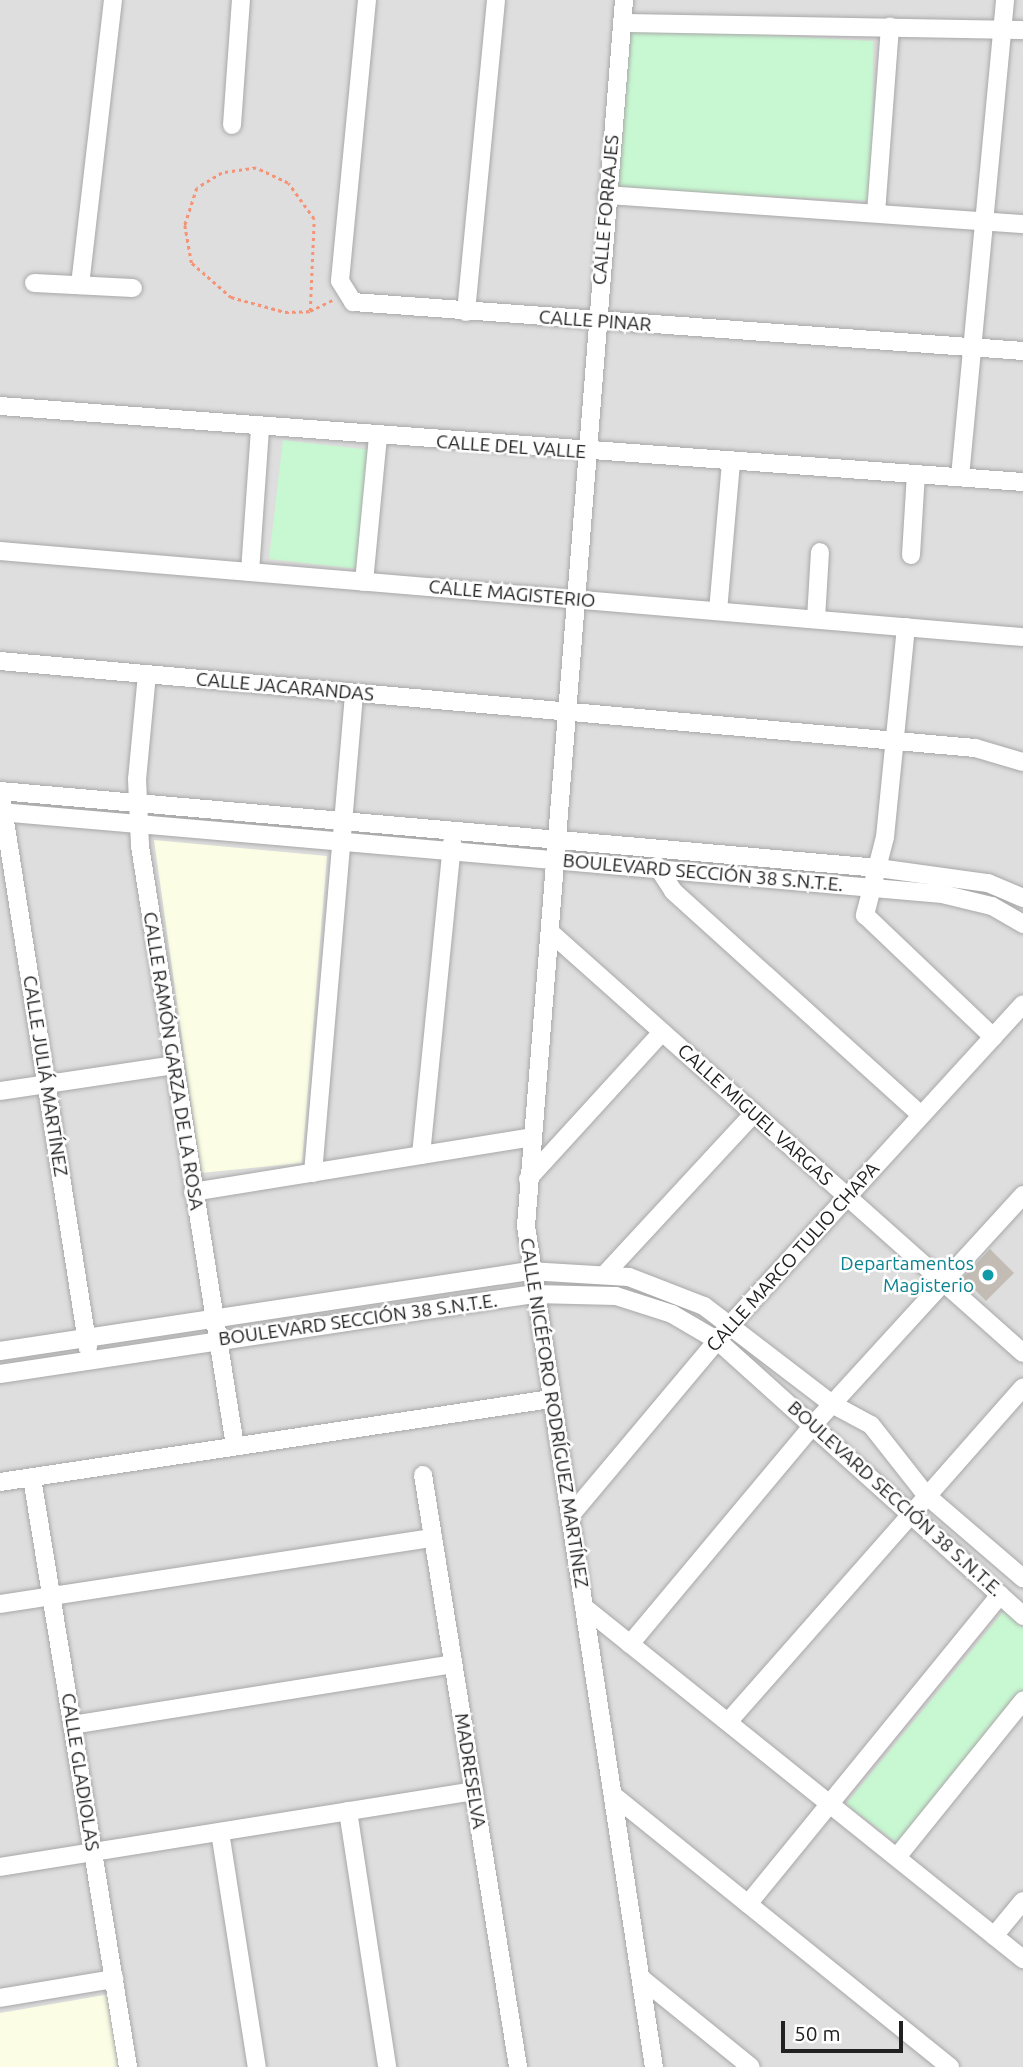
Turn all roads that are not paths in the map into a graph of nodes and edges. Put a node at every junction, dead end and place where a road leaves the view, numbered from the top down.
1 (113, 0) edge
2 (241, 0) edge
3 (367, 0) edge
4 (496, 0) edge
5 (624, 0) edge
6 (1005, 0) edge
7 (622, 23) junction
8 (890, 27) junction
9 (1002, 29) junction
10 (1023, 30) edge
11 (232, 125) dead end
12 (607, 195) junction
13 (876, 213) junction
14 (984, 221) junction
15 (1023, 224) edge
16 (34, 283) dead end
17 (80, 285) junction
18 (133, 288) dead end
19 (466, 312) junction
20 (596, 321) junction
21 (972, 348) junction
22 (1023, 351) edge
23 (0, 406) edge
24 (260, 428) junction
25 (377, 437) junction
26 (587, 452) junction
27 (731, 462) junction
28 (916, 474) junction
29 (960, 477) junction
30 (1023, 482) edge
31 (0, 551) edge
32 (820, 552) dead end
33 (911, 555) dead end
34 (250, 572) junction
35 (364, 582) junction
36 (577, 599) junction
37 (718, 611) junction
38 (816, 619) junction
39 (906, 626) junction
40 (1023, 637) edge
41 (0, 662) edge
42 (147, 674) junction
43 (354, 694) junction
44 (569, 714) junction
45 (895, 741) junction
46 (1023, 762) edge
47 (0, 792) edge
48 (136, 804) junction
49 (2, 812) edge
50 (343, 821) junction
51 (138, 824) junction
52 (453, 831) junction
53 (558, 841) junction
54 (341, 843) junction
55 (650, 850) junction
56 (451, 852) junction
57 (556, 862) junction
58 (878, 868) junction
59 (660, 872) junction
60 (871, 887) junction
61 (1023, 898) edge
62 (1023, 924) edge
63 (550, 932) junction
64 (1023, 1004) edge
65 (662, 1032) junction
66 (993, 1037) junction
67 (173, 1065) junction
68 (46, 1084) junction
69 (0, 1091) edge
70 (754, 1114) junction
71 (921, 1115) junction
72 (533, 1137) junction
73 (421, 1155) junction
74 (313, 1173) junction
75 (528, 1180) junction
76 (193, 1192) junction
77 (847, 1197) junction
78 (1020, 1203) edge
79 (529, 1271) junction
80 (606, 1273) junction
81 (944, 1283) junction
82 (534, 1294) junction
83 (213, 1318) junction
84 (731, 1324) junction
85 (86, 1338) junction
86 (216, 1340) junction
87 (718, 1341) junction
88 (0, 1351) edge
89 (1023, 1353) edge
90 (90, 1359) junction
91 (0, 1374) edge
92 (1023, 1387) edge
93 (551, 1399) junction
94 (832, 1404) junction
95 (814, 1424) junction
96 (235, 1446) junction
97 (423, 1475) dead end
98 (32, 1478) junction
99 (0, 1482) edge
100 (926, 1495) junction
101 (910, 1513) junction
102 (569, 1516) junction
103 (433, 1538) junction
104 (1023, 1578) edge
105 (1000, 1595) junction
106 (51, 1596) junction
107 (0, 1604) edge
108 (584, 1607) junction
109 (1023, 1616) edge
110 (630, 1644) junction
111 (453, 1664) junction
112 (1023, 1701) edge
113 (728, 1722) junction
114 (72, 1725) junction
115 (474, 1791) junction
116 (612, 1795) junction
117 (830, 1804) junction
118 (348, 1811) junction
119 (220, 1832) junction
120 (93, 1852) junction
121 (897, 1857) junction
122 (0, 1867) edge
123 (1023, 1901) edge
124 (748, 1904) junction
125 (994, 1936) junction
126 (1023, 1959) edge
127 (640, 1978) junction
128 (114, 1979) junction
129 (0, 1998) edge
130 (128, 2067) edge
131 (257, 2067) edge
132 (387, 2067) edge
133 (518, 2067) edge
134 (654, 2067) edge
135 (751, 2067) edge
136 (950, 2067) edge

1 - 17 street
2 - 11 street
3 - 19 street, CALLE PINAR
4 - 19 street
5 - 7 street, CALLE FORRAJES
6 - 9 street
7 - 8 street
7 - 12 street, CALLE FORRAJES
8 - 9 street
8 - 13 street
9 - 10 street
9 - 14 street
12 - 13 street
12 - 20 street, CALLE FORRAJES
13 - 14 street
14 - 15 street
14 - 21 street
16 - 17 street
17 - 18 street
19 - 20 street, CALLE PINAR
20 - 21 street, CALLE PINAR
20 - 26 street, CALLE FORRAJES
21 - 22 street, CALLE PINAR
21 - 29 street
23 - 24 street, CALLE DEL VALLE
24 - 25 street, CALLE DEL VALLE
24 - 34 street
25 - 26 street, CALLE DEL VALLE
25 - 35 street
26 - 27 street, CALLE DEL VALLE
26 - 36 street, CALLE FORRAJES
27 - 28 street, CALLE DEL VALLE
27 - 37 street
28 - 29 street, CALLE DEL VALLE
28 - 33 street
29 - 30 street, CALLE DEL VALLE
31 - 34 street, CALLE MAGISTERIO
32 - 38 street
34 - 35 street, CALLE MAGISTERIO
35 - 36 street, CALLE MAGISTERIO
36 - 37 street, CALLE MAGISTERIO
36 - 44 street, CALLE FORRAJES
37 - 38 street, CALLE MAGISTERIO
38 - 39 street, CALLE MAGISTERIO
39 - 40 street, CALLE MAGISTERIO
39 - 45 street
41 - 42 street, CALLE JACARANDAS
42 - 43 street, CALLE JACARANDAS
42 - 48 street, CALLE RAMÓN GARZA DE LA ROSA
43 - 44 street, CALLE JACARANDAS
43 - 50 street
44 - 45 street, CALLE JACARANDAS
44 - 53 street, CALLE NICÉFORO RODRÍGUEZ MARTÍNEZ
45 - 46 street, CALLE JACARANDAS
45 - 58 street
47 - 48 street, BOULEVARD SECCIÓN 38 S.N.T.E.
47 - 49 street, CALLE JULIÁ MARTÍNEZ
48 - 50 street, BOULEVARD SECCIÓN 38 S.N.T.E.
48 - 51 street, CALLE RAMÓN GARZA DE LA ROSA
49 - 51 street, BOULEVARD SECCIÓN 38 S.N.T.E.
49 - 68 street, CALLE JULIÁ MARTÍNEZ
50 - 52 street, BOULEVARD SECCIÓN 38 S.N.T.E.
50 - 54 street
51 - 54 street, BOULEVARD SECCIÓN 38 S.N.T.E.
51 - 67 street, CALLE RAMÓN GARZA DE LA ROSA
52 - 53 street, BOULEVARD SECCIÓN 38 S.N.T.E.
52 - 56 street
53 - 55 street, BOULEVARD SECCIÓN 38 S.N.T.E.
53 - 57 street, CALLE NICÉFORO RODRÍGUEZ MARTÍNEZ
54 - 56 street, BOULEVARD SECCIÓN 38 S.N.T.E.
54 - 74 street
55 - 58 street, BOULEVARD SECCIÓN 38 S.N.T.E.
55 - 59 street
56 - 57 street, BOULEVARD SECCIÓN 38 S.N.T.E.
56 - 73 street
57 - 59 street, BOULEVARD SECCIÓN 38 S.N.T.E.
57 - 63 street, CALLE NICÉFORO RODRÍGUEZ MARTÍNEZ
58 - 60 street
58 - 61 street, BOULEVARD SECCIÓN 38 S.N.T.E.
59 - 60 street, BOULEVARD SECCIÓN 38 S.N.T.E.
59 - 71 street
60 - 62 street, BOULEVARD SECCIÓN 38 S.N.T.E.
60 - 66 street
63 - 65 street, CALLE MIGUEL VARGAS
63 - 72 street, CALLE NICÉFORO RODRÍGUEZ MARTÍNEZ
64 - 66 street, CALLE MARCO TULIO CHAPA
65 - 70 street, CALLE MIGUEL VARGAS
65 - 75 street
66 - 71 street, CALLE MARCO TULIO CHAPA
67 - 68 street
67 - 76 street, CALLE RAMÓN GARZA DE LA ROSA
68 - 69 street
68 - 85 street, CALLE JULIÁ MARTÍNEZ
70 - 77 street, CALLE MIGUEL VARGAS
70 - 80 street
71 - 77 street, CALLE MARCO TULIO CHAPA
72 - 73 street
72 - 75 street, CALLE NICÉFORO RODRÍGUEZ MARTÍNEZ
73 - 74 street
74 - 76 street
75 - 79 street, CALLE NICÉFORO RODRÍGUEZ MARTÍNEZ
76 - 83 street, CALLE RAMÓN GARZA DE LA ROSA
77 - 81 street, CALLE MIGUEL VARGAS
77 - 84 street, CALLE MARCO TULIO CHAPA
78 - 81 street
79 - 80 street, BOULEVARD SECCIÓN 38 S.N.T.E.
79 - 82 street, CALLE NICÉFORO RODRÍGUEZ MARTÍNEZ
79 - 83 street, BOULEVARD SECCIÓN 38 S.N.T.E.
80 - 84 street, BOULEVARD SECCIÓN 38 S.N.T.E.
81 - 89 street, CALLE MIGUEL VARGAS
81 - 94 street
82 - 86 street, BOULEVARD SECCIÓN 38 S.N.T.E.
82 - 87 street, BOULEVARD SECCIÓN 38 S.N.T.E.
82 - 93 street, CALLE NICÉFORO RODRÍGUEZ MARTÍNEZ
83 - 85 street, BOULEVARD SECCIÓN 38 S.N.T.E.
83 - 86 street, CALLE RAMÓN GARZA DE LA ROSA
84 - 87 street, CALLE MARCO TULIO CHAPA
84 - 94 street, BOULEVARD SECCIÓN 38 S.N.T.E.
85 - 88 street, BOULEVARD SECCIÓN 38 S.N.T.E.
85 - 90 street, CALLE JULIÁ MARTÍNEZ
86 - 90 street, BOULEVARD SECCIÓN 38 S.N.T.E.
86 - 96 street, CALLE RAMÓN GARZA DE LA ROSA
87 - 95 street, BOULEVARD SECCIÓN 38 S.N.T.E.
87 - 102 street, CALLE MARCO TULIO CHAPA
90 - 91 street, BOULEVARD SECCIÓN 38 S.N.T.E.
92 - 100 street
93 - 96 street
93 - 102 street, CALLE NICÉFORO RODRÍGUEZ MARTÍNEZ
94 - 95 street
94 - 100 street, BOULEVARD SECCIÓN 38 S.N.T.E.
95 - 101 street, BOULEVARD SECCIÓN 38 S.N.T.E.
95 - 110 street
96 - 98 street
97 - 103 street, MADRESELVA
98 - 99 street
98 - 106 street, CALLE GLADIOLAS
100 - 101 street
100 - 104 street, BOULEVARD SECCIÓN 38 S.N.T.E.
101 - 105 street, BOULEVARD SECCIÓN 38 S.N.T.E.
101 - 113 street
102 - 108 street, CALLE NICÉFORO RODRÍGUEZ MARTÍNEZ
103 - 106 street
103 - 111 street, MADRESELVA
105 - 109 street, BOULEVARD SECCIÓN 38 S.N.T.E.
105 - 117 street
106 - 107 street
106 - 114 street, CALLE GLADIOLAS
108 - 110 street
108 - 116 street, CALLE NICÉFORO RODRÍGUEZ MARTÍNEZ
110 - 113 street
111 - 114 street
111 - 115 street, MADRESELVA
112 - 121 street
113 - 117 street
114 - 120 street, CALLE GLADIOLAS
115 - 118 street
115 - 133 street, MADRESELVA
116 - 124 street
116 - 127 street, CALLE NICÉFORO RODRÍGUEZ MARTÍNEZ
117 - 121 street
117 - 124 street
118 - 119 street
118 - 132 street
119 - 120 street
119 - 131 street
120 - 122 street
120 - 128 street, CALLE GLADIOLAS
121 - 125 street
123 - 125 street
124 - 136 street
125 - 126 street
127 - 134 street, CALLE NICÉFORO RODRÍGUEZ MARTÍNEZ
127 - 135 street
128 - 129 street
128 - 130 street, CALLE GLADIOLAS

